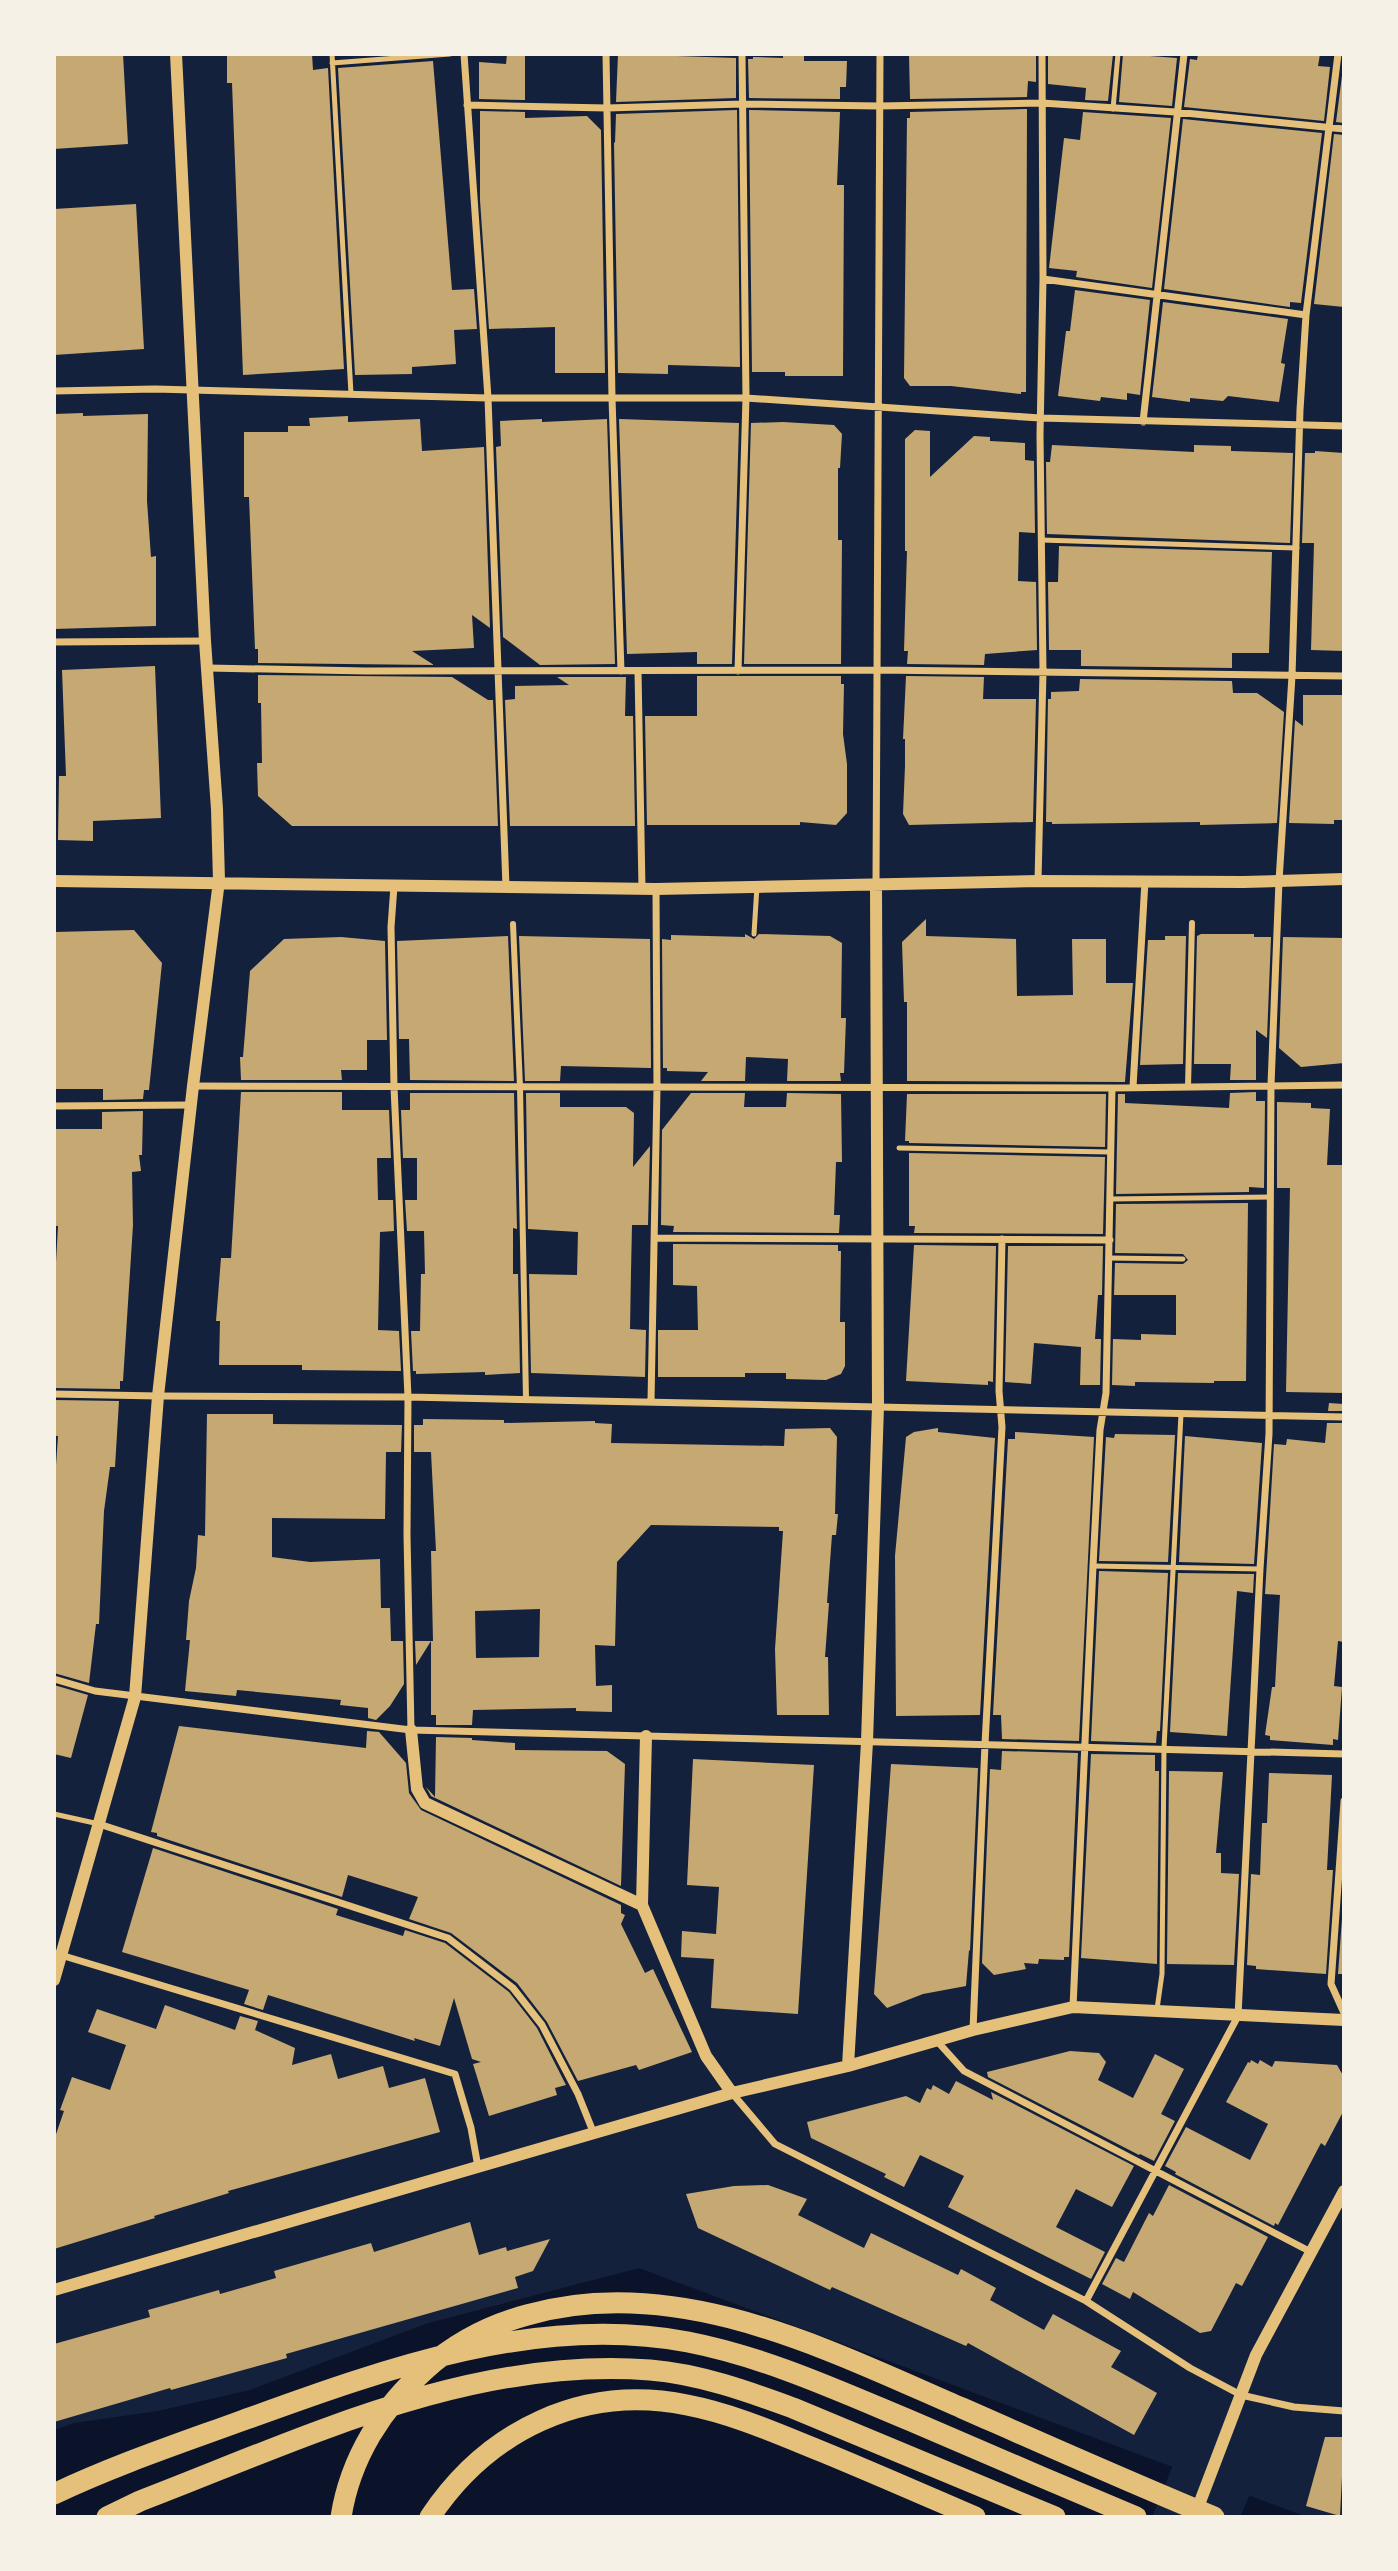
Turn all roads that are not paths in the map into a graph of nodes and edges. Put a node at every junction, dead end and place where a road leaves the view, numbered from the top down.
1 (176, 54) edge
2 (332, 54) edge
3 (450, 54) edge
4 (464, 54) edge
5 (606, 54) edge
6 (741, 54) edge
7 (880, 54) edge
8 (1042, 54) edge
9 (1118, 54) edge
10 (1184, 54) edge
11 (1338, 54) edge
12 (332, 63) junction
13 (1042, 103) junction
14 (742, 104) junction
15 (467, 105) junction
16 (879, 106) junction
17 (607, 108) junction
18 (1113, 109) junction
19 (1175, 113) junction
20 (1329, 128) junction
21 (1344, 129) edge
22 (1043, 279) junction
23 (1157, 295) junction
24 (1306, 315) junction
25 (194, 390) junction
26 (54, 391) edge
27 (351, 394) junction
28 (488, 398) junction
29 (612, 398) junction
30 (746, 398) junction
31 (878, 407) junction
32 (1040, 418) junction
33 (1143, 422) junction
34 (1300, 425) junction
35 (1344, 426) edge
36 (1041, 540) junction
37 (1297, 548) junction
38 (205, 641) junction
39 (54, 642) edge
40 (208, 668) junction
41 (877, 670) junction
42 (621, 671) junction
43 (638, 671) junction
44 (738, 671) junction
45 (498, 672) junction
46 (1043, 672) junction
47 (1292, 676) junction
48 (1344, 677) edge
49 (1344, 879) edge
50 (1144, 880) junction
51 (54, 881) edge
52 (219, 881) junction
53 (1038, 881) junction
54 (1279, 881) junction
55 (876, 884) junction
56 (394, 886) junction
57 (506, 887) junction
58 (757, 887) junction
59 (642, 888) junction
60 (656, 889) junction
61 (1192, 923) dead end
62 (513, 924) dead end
63 (754, 934) dead end
64 (1272, 1085) junction
65 (1344, 1085) edge
66 (193, 1086) junction
67 (394, 1087) junction
68 (520, 1087) junction
69 (877, 1087) junction
70 (1133, 1087) junction
71 (1188, 1087) junction
72 (657, 1088) junction
73 (1112, 1088) junction
74 (191, 1105) junction
75 (54, 1106) edge
76 (900, 1149) dead end
77 (1110, 1152) junction
78 (1271, 1196) junction
79 (1111, 1199) junction
80 (654, 1238) junction
81 (878, 1239) junction
82 (1002, 1239) junction
83 (1110, 1240) junction
84 (1109, 1258) junction
85 (1183, 1259) dead end
86 (54, 1394) edge
87 (158, 1396) junction
88 (408, 1397) junction
89 (526, 1399) junction
90 (651, 1402) junction
91 (878, 1406) junction
92 (1001, 1409) junction
93 (1103, 1412) junction
94 (1181, 1414) junction
95 (1269, 1416) junction
96 (1344, 1418) edge
97 (1093, 1566) junction
98 (1173, 1568) junction
99 (1260, 1569) junction
100 (54, 1679) edge
101 (135, 1697) junction
102 (411, 1730) junction
103 (646, 1736) junction
104 (867, 1741) junction
105 (985, 1744) junction
106 (1086, 1747) junction
107 (1164, 1748) junction
108 (1252, 1750) junction
109 (1344, 1754) edge
110 (1344, 1801) edge
111 (54, 1814) edge
112 (99, 1824) junction
113 (642, 1905) junction
114 (58, 1954) edge
115 (54, 1980) edge
116 (1073, 2007) junction
117 (1157, 2012) junction
118 (1344, 2013) edge
119 (1238, 2016) junction
120 (1344, 2020) edge
121 (973, 2031) junction
122 (937, 2041) junction
123 (848, 2066) junction
124 (732, 2094) junction
125 (594, 2135) junction
126 (478, 2167) junction
127 (1156, 2171) junction
128 (1344, 2191) edge
129 (1311, 2252) junction
130 (54, 2290) edge
131 (1086, 2301) junction
132 (1241, 2395) junction
133 (1344, 2411) edge
134 (54, 2494) edge
135 (107, 2517) edge
136 (341, 2517) edge
137 (430, 2517) edge
138 (975, 2517) edge
139 (1055, 2517) edge
140 (1136, 2517) edge
141 (1194, 2517) edge
142 (1214, 2517) edge

1 - 25 street
2 - 12 lane
3 - 12 lane
4 - 15 street
5 - 17 street
6 - 14 street
7 - 16 street
8 - 13 street
9 - 18 lane
10 - 19 street
11 - 20 street
12 - 27 lane
13 - 16 street
13 - 18 street
13 - 22 street
14 - 16 street
14 - 17 street
14 - 30 street
15 - 17 street
15 - 28 street
16 - 31 street
17 - 29 street
18 - 19 street
19 - 20 street
19 - 23 street
20 - 21 street
20 - 24 street
22 - 23 street
22 - 32 street
23 - 24 street
23 - 33 street
24 - 34 street
25 - 26 street
25 - 27 street
25 - 38 street
27 - 28 street
28 - 29 street
28 - 45 street
29 - 30 street
29 - 42 street
30 - 31 street
30 - 44 street
31 - 32 street
31 - 41 street
32 - 33 street
32 - 36 street
33 - 34 street
34 - 35 street
34 - 37 street
36 - 37 lane
36 - 46 street
37 - 47 street
38 - 39 street
38 - 40 street
40 - 45 street
40 - 52 street
41 - 44 street
41 - 46 street
41 - 55 street
42 - 43 street
42 - 45 street
43 - 44 street
43 - 59 street
45 - 57 street
46 - 47 street
46 - 53 street
47 - 48 street
47 - 54 street
49 - 54 street
50 - 53 street
50 - 54 street
50 - 70 street
51 - 52 street
52 - 56 street
52 - 66 street
53 - 55 street
54 - 64 street
55 - 58 street
55 - 69 street
56 - 57 street
56 - 67 street
57 - 59 street
58 - 60 street
58 - 63 lane
59 - 60 street
60 - 72 street
61 - 71 street
62 - 68 street
64 - 65 street
64 - 71 street
64 - 78 street
66 - 67 street
66 - 74 street
67 - 68 street
67 - 88 street
68 - 72 street
68 - 89 street
69 - 72 street
69 - 73 street
69 - 81 street
70 - 71 street
70 - 73 street
72 - 80 street
73 - 77 street
74 - 75 street
74 - 87 street
76 - 77 lane
77 - 79 street
78 - 79 lane
78 - 95 street
79 - 83 street
80 - 81 street
80 - 90 street
81 - 82 street
81 - 91 street
82 - 83 street
82 - 92 street
83 - 84 street
84 - 85 lane
84 - 93 street
86 - 87 street
87 - 88 street
87 - 101 street
88 - 89 street
88 - 102 street
89 - 90 street
90 - 91 street
91 - 92 street
91 - 104 street
92 - 93 street
92 - 105 street
93 - 94 street
93 - 97 street
94 - 95 street
94 - 98 lane
95 - 96 street
95 - 99 street
97 - 98 lane
97 - 106 street
98 - 99 lane
98 - 107 lane
99 - 108 street
100 - 101 street
101 - 102 street
101 - 112 street
102 - 103 street
102 - 113 street
103 - 104 street
103 - 113 street
104 - 105 street
104 - 123 street
105 - 106 street
105 - 121 street
106 - 107 street
106 - 116 street
107 - 108 street
107 - 117 lane
108 - 109 street
108 - 119 street
110 - 118 street
111 - 112 lane
112 - 114 street
112 - 125 street
113 - 124 street
114 - 115 street
114 - 126 street
116 - 117 street
116 - 121 street
117 - 119 street
119 - 120 street
119 - 127 street
121 - 122 street
122 - 123 street
122 - 127 street
123 - 124 street
124 - 125 street
124 - 131 street
125 - 126 street
126 - 130 street
127 - 129 street
127 - 131 street
128 - 129 street
129 - 132 street
131 - 132 street
132 - 133 street
132 - 141 street
134 - 140 highway
135 - 139 highway
136 - 142 highway
137 - 138 highway

